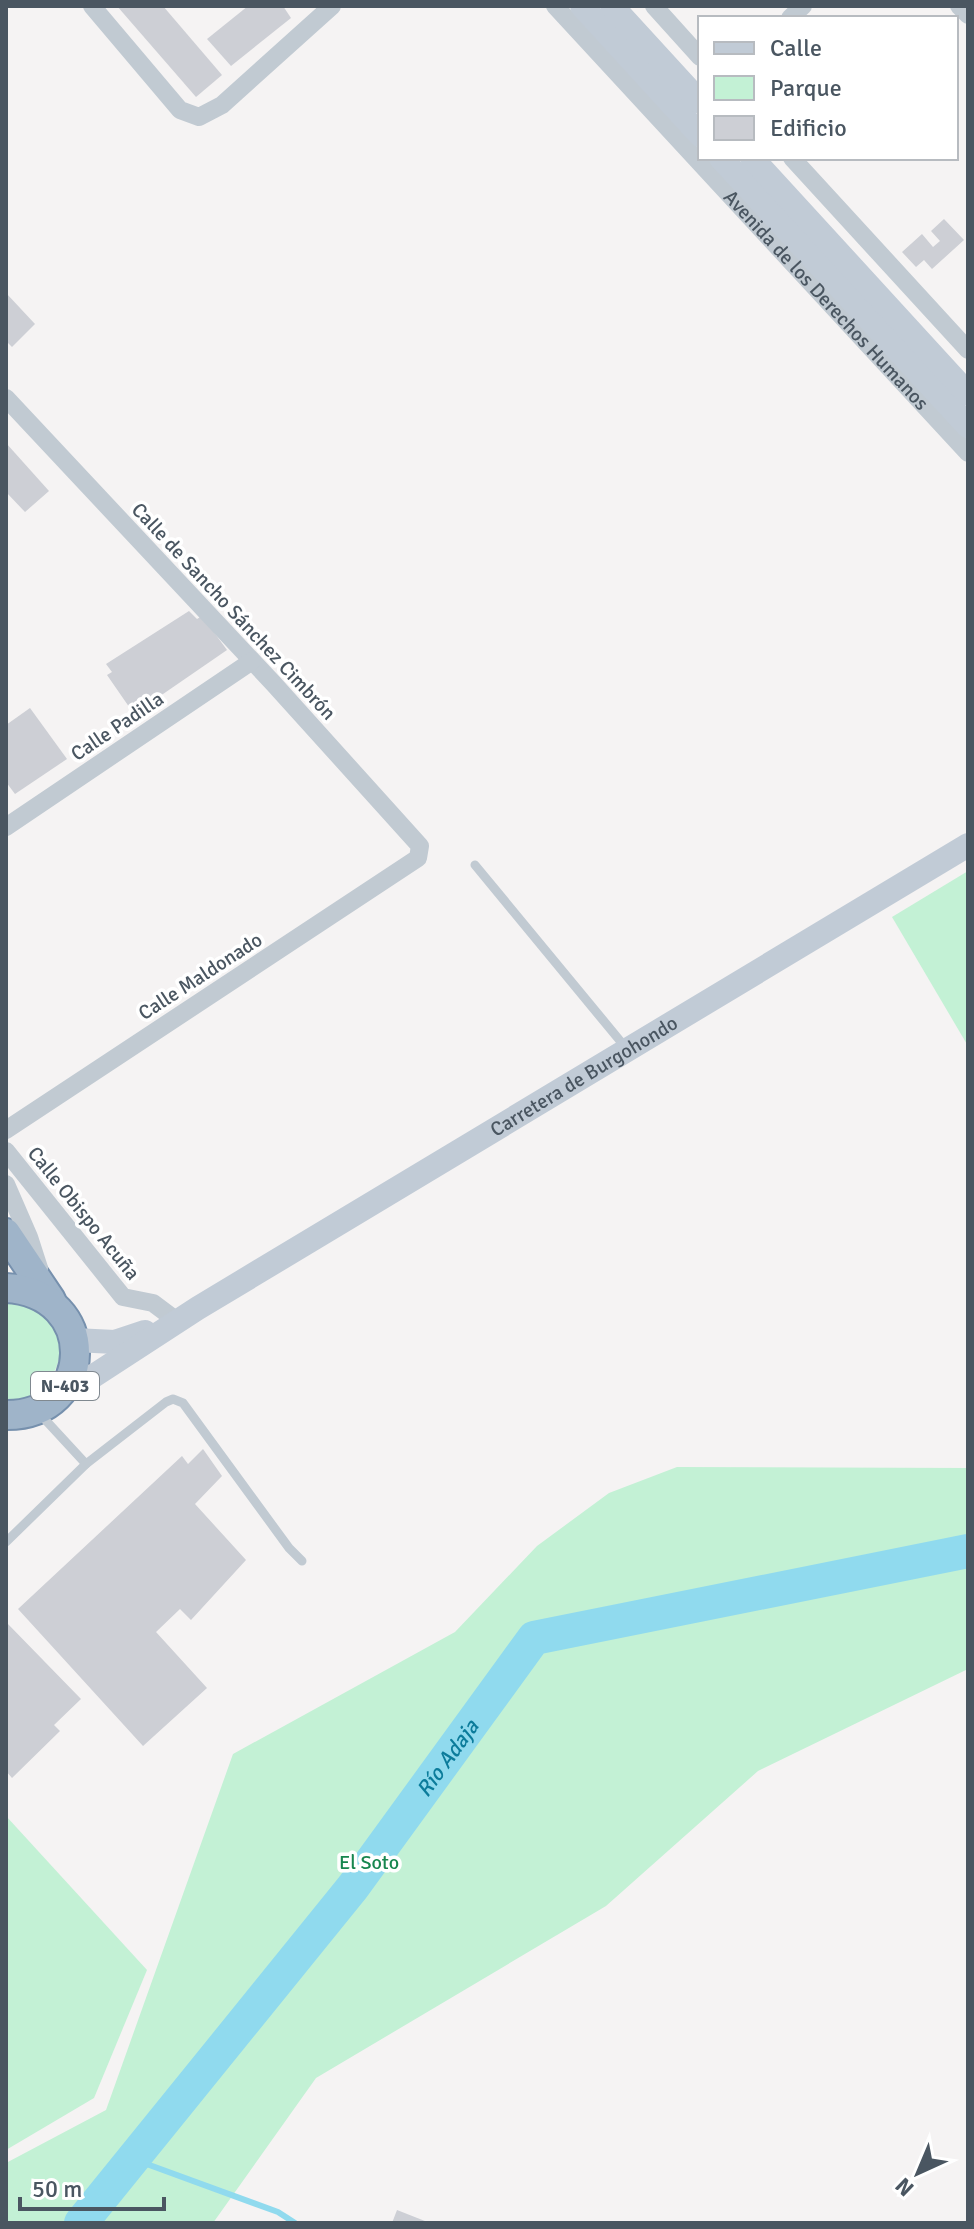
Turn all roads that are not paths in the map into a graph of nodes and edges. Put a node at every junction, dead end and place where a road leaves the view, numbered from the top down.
1 (92, 6) edge
2 (332, 6) edge
3 (555, 6) edge
4 (582, 6) edge
5 (612, 6) edge
6 (654, 6) edge
7 (959, 6) edge
8 (968, 15) edge
9 (698, 55) edge
10 (698, 100) edge
11 (698, 133) edge
12 (723, 160) edge
13 (754, 160) edge
14 (794, 160) edge
15 (968, 350) edge
16 (968, 394) edge
17 (6, 398) edge
18 (968, 426) edge
19 (968, 453) edge
20 (252, 661) junction
21 (6, 827) edge
22 (968, 845) edge
23 (418, 858) joint
24 (475, 865) dead end
25 (628, 1051) junction
26 (6, 1130) edge
27 (6, 1151) edge
28 (6, 1184) edge
29 (6, 1233) edge
30 (6, 1288) edge
31 (50, 1299) junction
32 (198, 1308) junction
33 (173, 1318) junction
34 (74, 1340) junction
35 (66, 1386) junction
36 (37, 1411) junction
37 (6, 1415) edge
38 (86, 1464) junction
39 (6, 1542) edge
40 (302, 1561) dead end

1 - 2 street
3 - 19 street, Avenida de los Derechos Humanos
4 - 11 main road
5 - 10 main road
6 - 9 street
7 - 8 street
12 - 18 main road, Avenida de los Derechos Humanos
13 - 16 main road, Avenida de los Derechos Humanos
14 - 15 street
17 - 20 street, Calle de Sancho Sánchez Cimbrón
20 - 21 street, Calle Padilla
20 - 23 street, Calle de Sancho Sánchez Cimbrón
22 - 25 main road, Carretera de Burgohondo
23 - 26 street, Calle Maldonado
24 - 25 lane
25 - 32 main road, Carretera de Burgohondo
27 - 33 street, Calle Obispo Acuña
28 - 31 street
29 - 31 highway
30 - 31 highway
31 - 34 highway
32 - 33 main road, Carretera de Burgohondo
32 - 35 main road, Carretera de Burgohondo
33 - 34 main road, Carretera de Burgohondo
34 - 35 highway, N-403
35 - 36 highway, N-403
36 - 37 highway, N-403
36 - 38 lane
38 - 39 lane
38 - 40 lane

